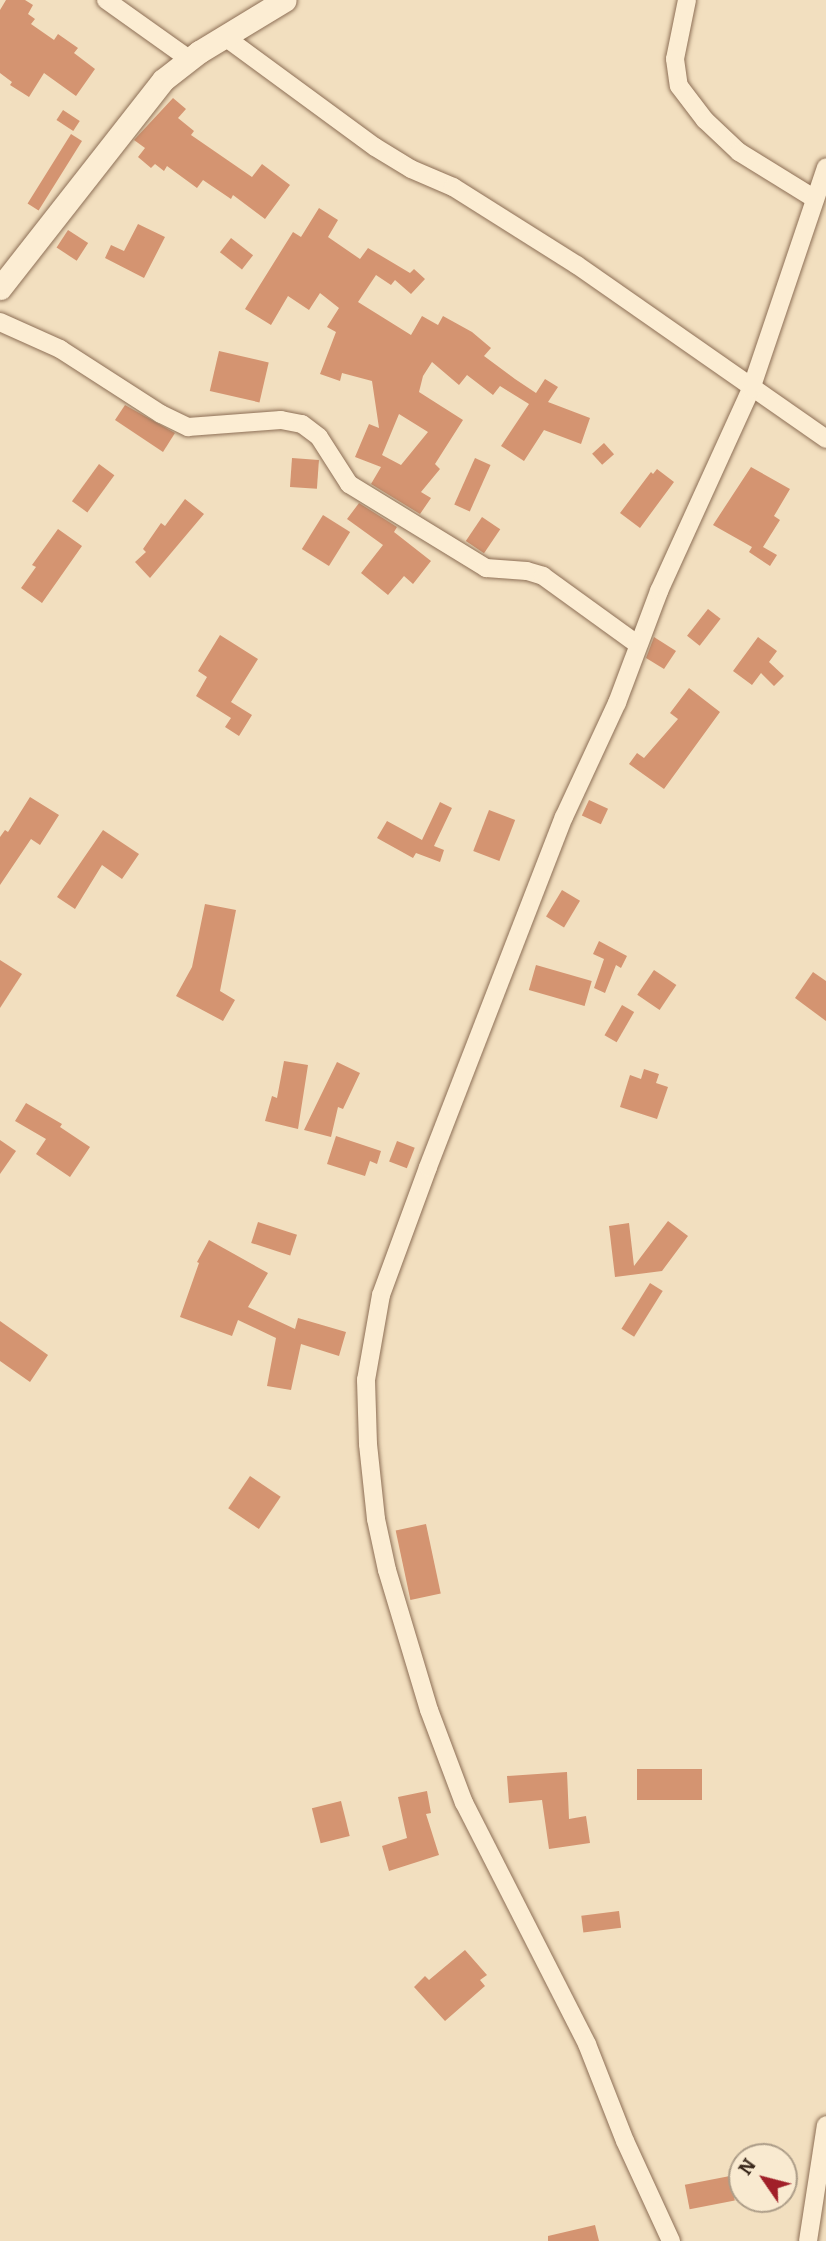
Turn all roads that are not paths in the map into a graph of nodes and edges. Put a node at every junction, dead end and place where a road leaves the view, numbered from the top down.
1 (106, 0) edge
2 (285, 0) edge
3 (687, 0) edge
4 (226, 37) junction
5 (189, 60) junction
6 (826, 167) edge
7 (815, 198) junction
8 (0, 288) edge
9 (0, 322) edge
10 (751, 389) junction
11 (826, 439) edge
12 (637, 643) junction
13 (826, 2125) edge
14 (671, 2241) edge
15 (808, 2241) edge

1 - 5 street
2 - 4 street
3 - 7 street
4 - 5 street
4 - 10 street
5 - 8 street
6 - 7 street
7 - 10 street
9 - 12 street
10 - 11 street
10 - 12 street
12 - 14 street
13 - 15 street

